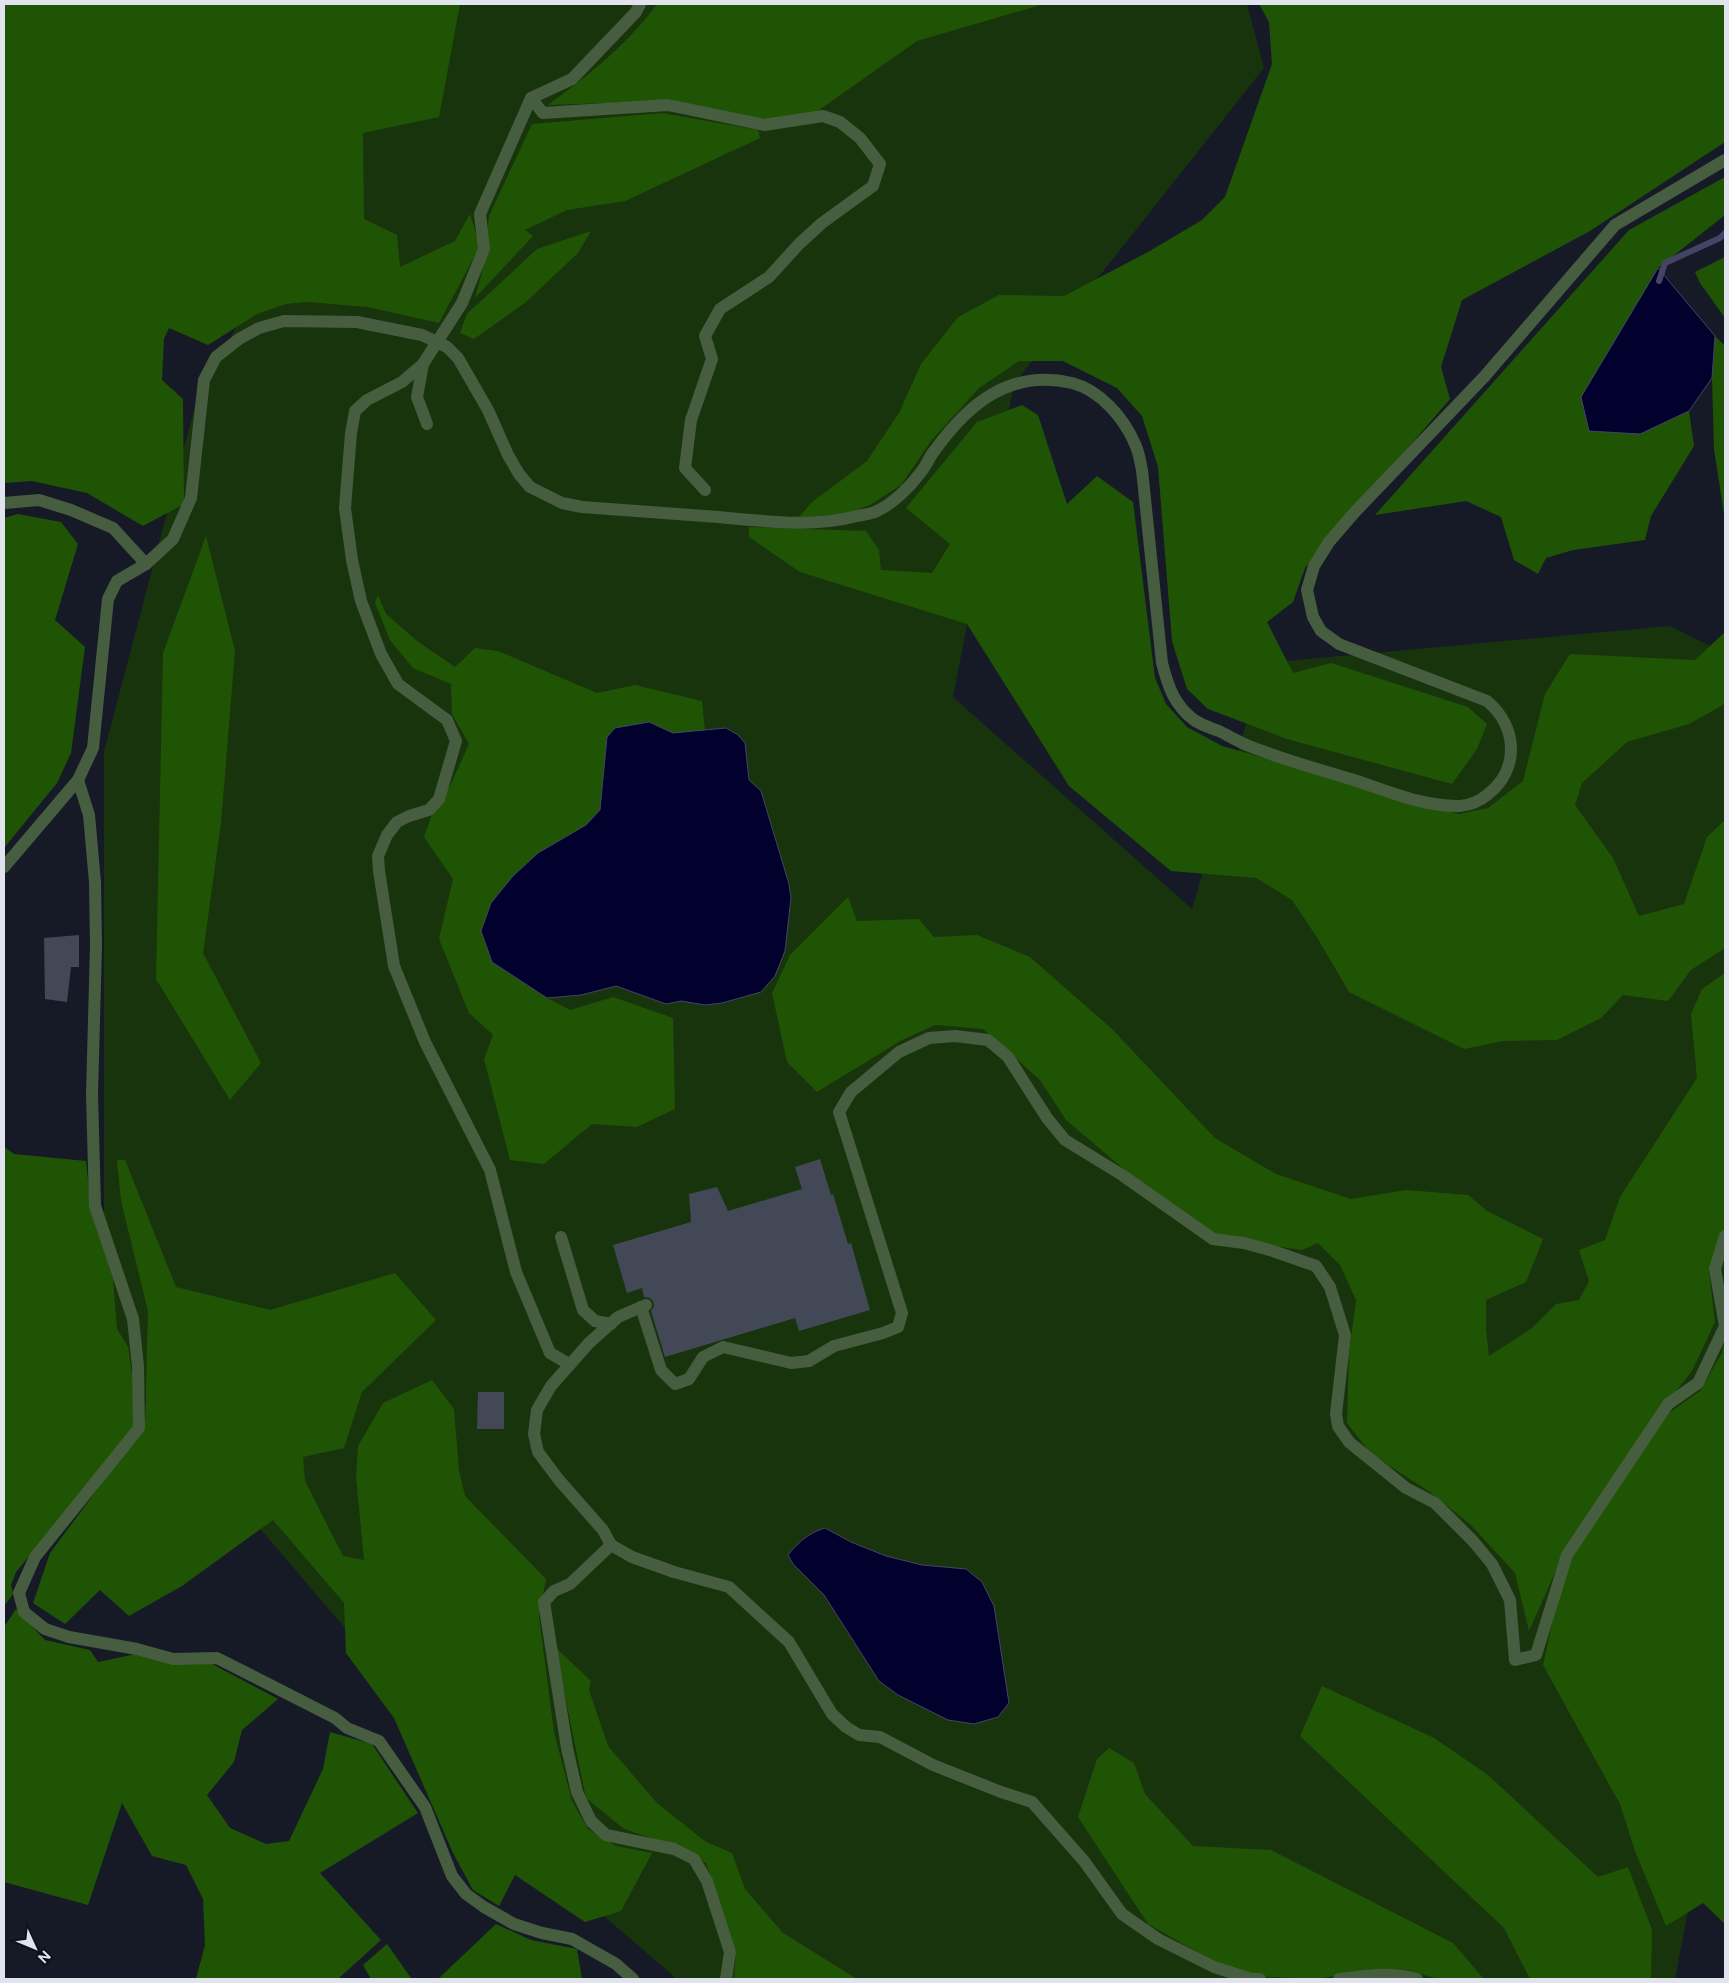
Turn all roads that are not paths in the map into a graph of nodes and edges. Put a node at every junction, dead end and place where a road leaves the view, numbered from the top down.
1 (640, 4) edge
2 (530, 98) junction
3 (1725, 160) edge
4 (423, 364) junction
5 (426, 424) dead end
6 (705, 490) dead end
7 (4, 502) edge
8 (146, 564) junction
9 (78, 780) junction
10 (4, 867) edge
11 (1725, 1236) edge
12 (561, 1238) dead end
13 (611, 1324) junction
14 (569, 1364) junction
15 (611, 1545) junction
16 (633, 1979) edge
17 (726, 1979) edge
18 (1260, 1979) edge
19 (1339, 1979) edge
20 (1416, 1979) edge

1 - 2 street
2 - 4 street, bridge
2 - 6 street
3 - 8 street
4 - 5 street
4 - 14 street
7 - 8 street
8 - 9 street
9 - 10 street
9 - 16 street
11 - 13 street
12 - 13 street
13 - 14 street
14 - 15 street
15 - 17 street
15 - 18 street
19 - 20 street

